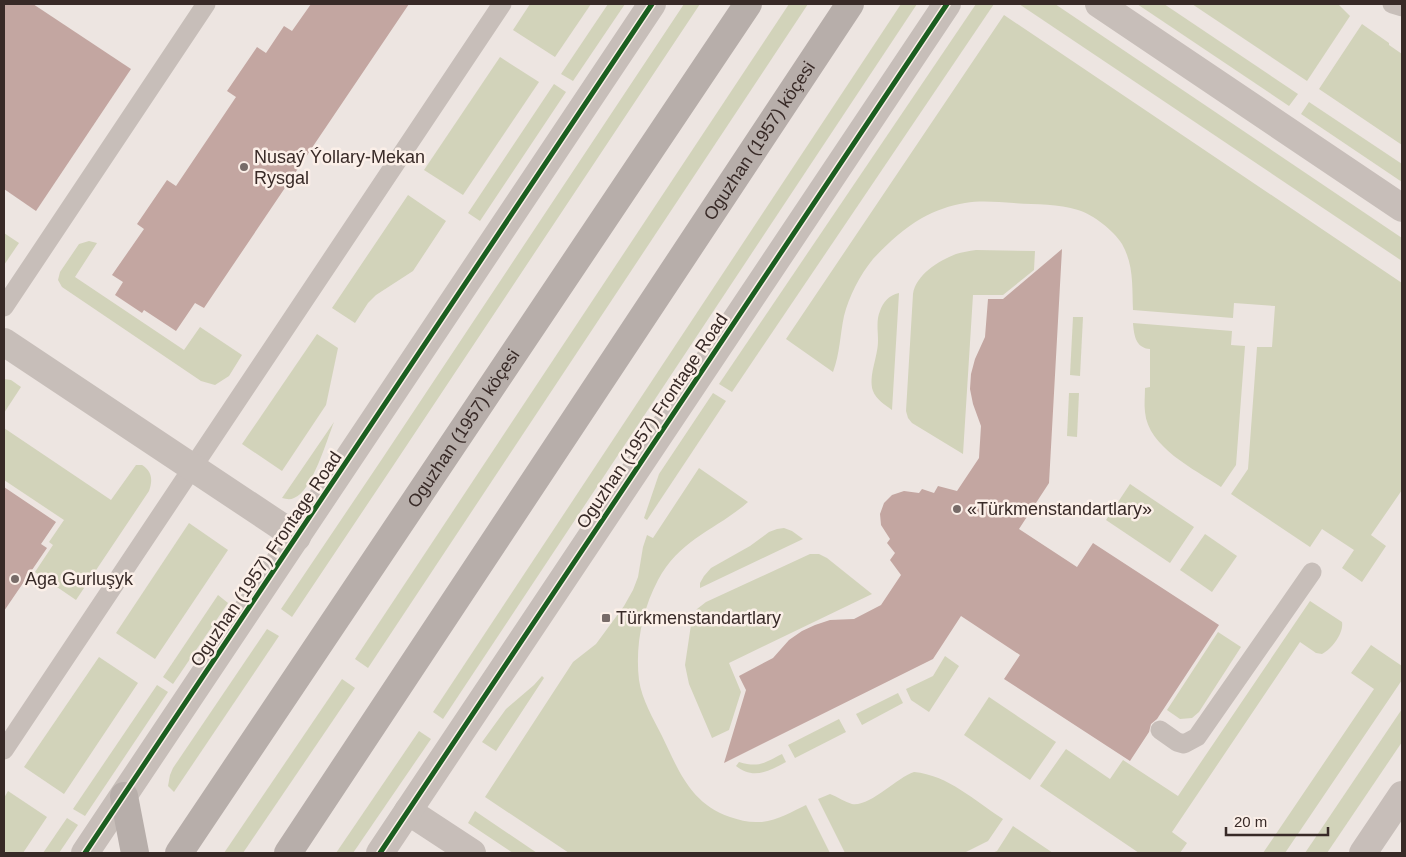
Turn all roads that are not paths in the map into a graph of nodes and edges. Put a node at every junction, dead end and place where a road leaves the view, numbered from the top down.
1 (206, 4) edge
2 (502, 4) edge
3 (652, 4) edge
4 (748, 4) edge
5 (850, 4) edge
6 (947, 4) edge
7 (1098, 4) edge
8 (1392, 4) edge
9 (1402, 7) edge
10 (1402, 208) edge
11 (4, 307) edge
12 (4, 342) edge
13 (192, 468) junction
14 (297, 537) junction
15 (1312, 572) dead end
16 (1160, 730) dead end
17 (4, 750) edge
18 (1402, 795) edge
19 (124, 796) junction
20 (408, 811) junction
21 (85, 853) edge
22 (135, 853) edge
23 (179, 853) edge
24 (288, 853) edge
25 (380, 853) edge
26 (472, 853) edge
27 (1363, 853) edge

1 - 11 lane
2 - 13 lane
3 - 14 street, Oguzhan (1957) Frontage Road
4 - 23 main road, Oguzhan (1957) köçesi
5 - 24 main road, Oguzhan (1957) köçesi
6 - 20 street, Oguzhan (1957) Frontage Road
7 - 10 street
8 - 9 lane
12 - 13 street
13 - 14 street
13 - 17 lane
14 - 19 street, Oguzhan (1957) Frontage Road
15 - 16 lane
18 - 27 street
19 - 21 street, Oguzhan (1957) Frontage Road
19 - 22 main road
20 - 25 street, Oguzhan (1957) Frontage Road
20 - 26 street

